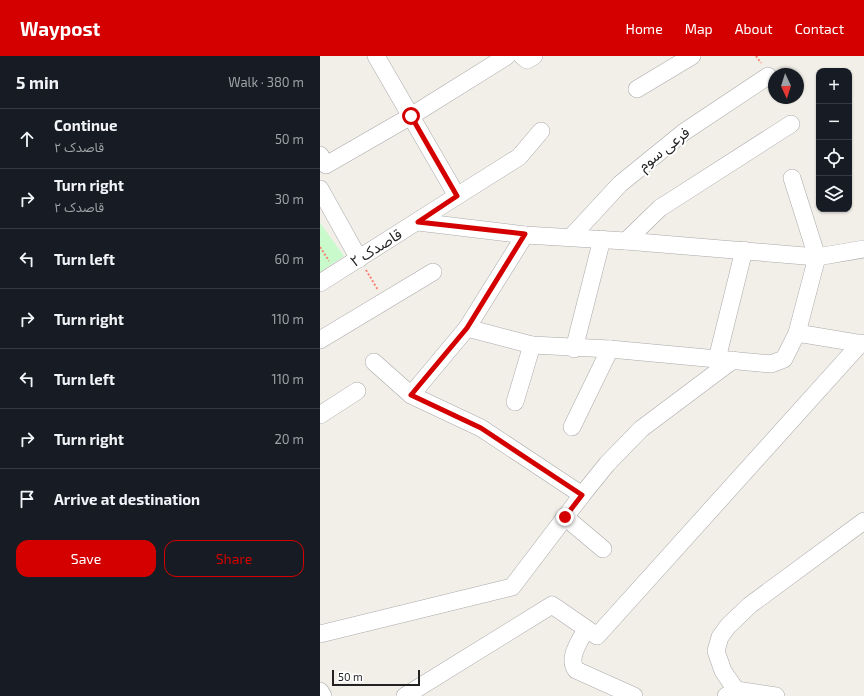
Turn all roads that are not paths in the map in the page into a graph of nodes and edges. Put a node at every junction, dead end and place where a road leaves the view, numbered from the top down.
1 (376, 56) edge
2 (507, 56) edge
3 (522, 56) edge
4 (534, 56) edge
5 (692, 56) edge
6 (768, 76) dead end
7 (638, 89) dead end
8 (411, 116) junction
9 (791, 124) dead end
10 (541, 131) dead end
11 (323, 160) edge
12 (792, 178) dead end
13 (320, 184) edge
14 (320, 189) edge
15 (457, 196) junction
16 (418, 222) junction
17 (525, 234) junction
18 (571, 237) junction
19 (602, 239) junction
20 (626, 241) junction
21 (864, 249) edge
22 (744, 250) junction
23 (818, 257) junction
24 (359, 259) junction
25 (433, 272) dead end
26 (320, 283) edge
27 (467, 328) junction
28 (797, 333) junction
29 (320, 340) edge
30 (862, 343) edge
31 (532, 345) junction
32 (574, 348) junction
33 (610, 349) junction
34 (725, 360) junction
35 (374, 362) dead end
36 (357, 391) dead end
37 (411, 395) junction
38 (514, 402) dead end
39 (320, 415) edge
40 (572, 427) dead end
41 (582, 495) junction
42 (565, 517) junction
43 (864, 521) edge
44 (603, 548) dead end
45 (586, 629) junction
46 (320, 634) edge
47 (320, 691) edge
48 (731, 693) edge
49 (323, 696) edge
50 (405, 696) edge
51 (634, 696) edge
52 (776, 696) edge

1 - 8 street
2 - 8 street
3 - 4 street
5 - 7 street
6 - 18 street, فرعی سوم
8 - 11 street
8 - 15 street
9 - 20 street
10 - 15 street, قاصدک ۲
11 - 13 street
12 - 23 street
14 - 24 street
15 - 16 street, قاصدک ۲
16 - 17 street
16 - 24 street, قاصدک ۲
17 - 18 street
17 - 27 street
18 - 19 street
19 - 20 street
19 - 32 street
20 - 22 street
21 - 23 street
22 - 23 street
22 - 34 street
23 - 28 street
24 - 26 street, قاصدک ۲
25 - 29 street
27 - 31 street
27 - 37 street
28 - 30 street
28 - 34 street
30 - 45 street
31 - 32 street
31 - 38 street
32 - 33 street
33 - 34 street
33 - 40 street
34 - 41 street
35 - 37 street
36 - 39 street
37 - 41 street
41 - 42 street
42 - 44 street
42 - 46 street
43 - 48 street
45 - 50 street
45 - 51 street
47 - 49 street
48 - 52 street

